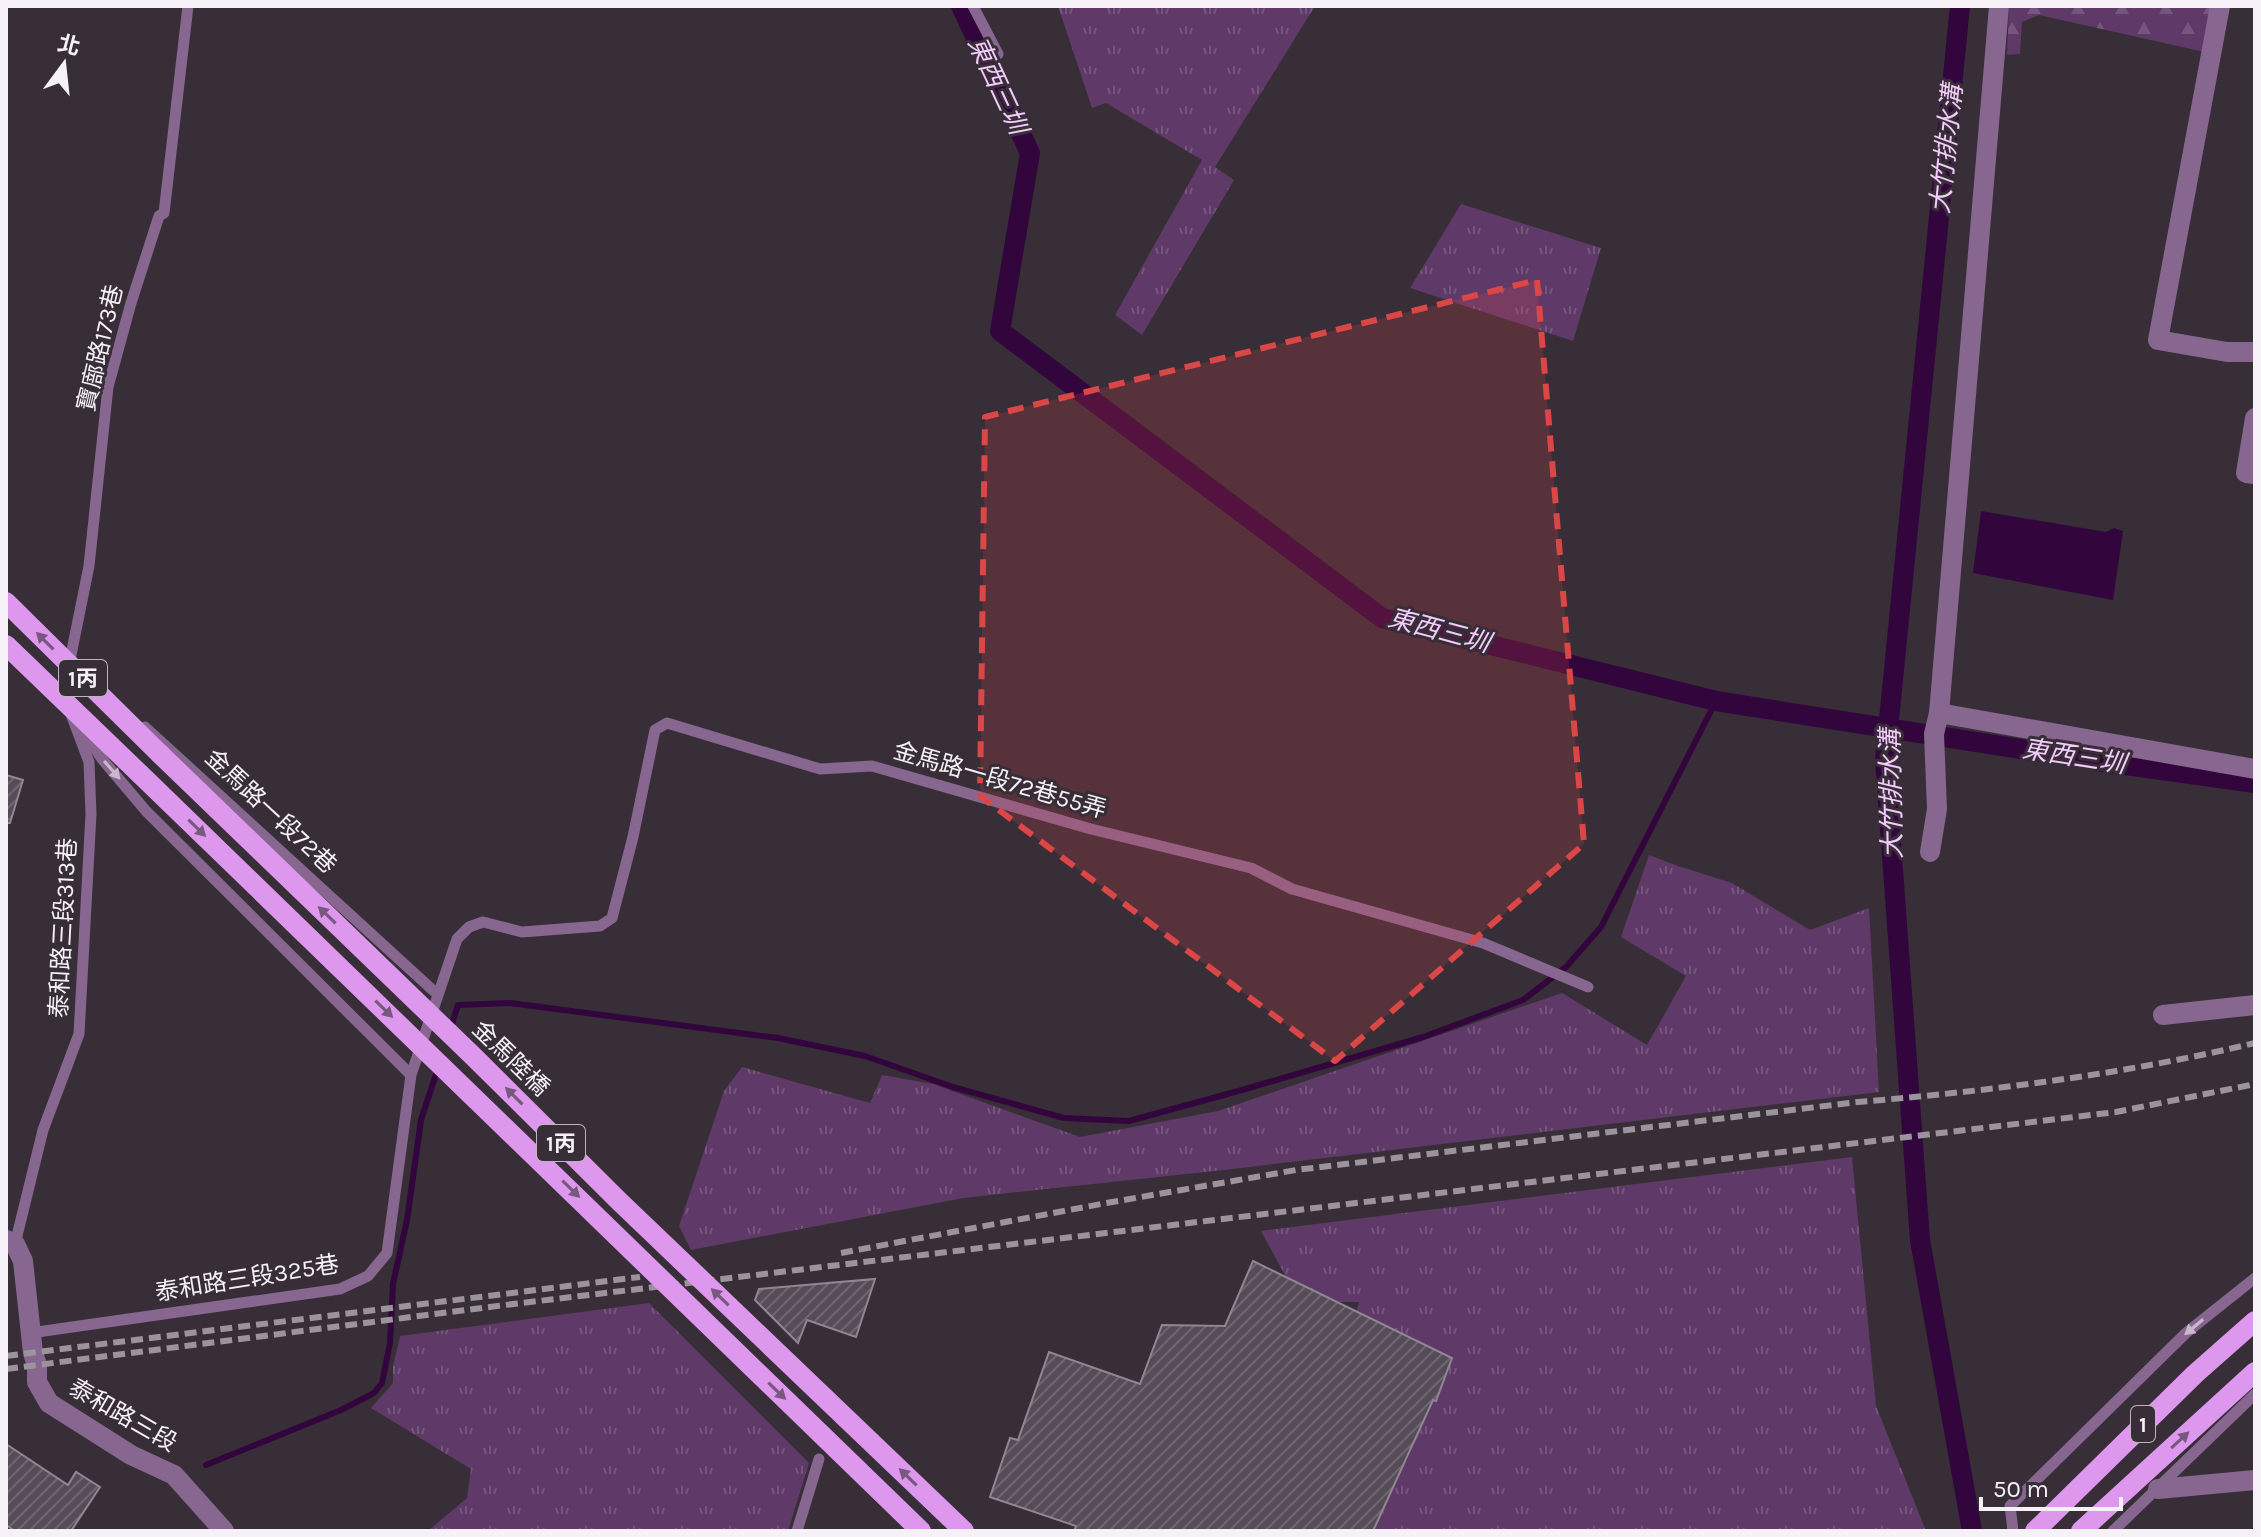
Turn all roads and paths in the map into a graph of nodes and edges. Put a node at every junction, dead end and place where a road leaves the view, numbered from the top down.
1 (188, 6) edge
2 (973, 6) edge
3 (1999, 6) edge
4 (2220, 6) edge
5 (998, 54) dead end
6 (2255, 352) edge
7 (2255, 418) edge
8 (2255, 474) edge
9 (6, 602) edge
10 (6, 645) edge
11 (69, 665) junction
12 (68, 706) junction
13 (1939, 713) junction
14 (2255, 769) edge
15 (1930, 852) dead end
16 (1588, 987) dead end
17 (437, 994) junction
18 (2255, 1005) edge
19 (2163, 1015) dead end
20 (411, 1075) junction
21 (10, 1242) edge
22 (2255, 1278) edge
23 (2255, 1321) edge
24 (30, 1333) junction
25 (2255, 1372) edge
26 (2255, 1394) edge
27 (819, 1459) dead end
28 (2255, 1480) edge
29 (2158, 1489) junction
30 (224, 1531) edge
31 (797, 1531) edge
32 (921, 1531) edge
33 (964, 1531) edge
34 (2013, 1531) edge
35 (2035, 1531) edge
36 (2081, 1531) edge
37 (2113, 1531) edge

1 - 11 lane, 寶廍路173巷
2 - 5 lane
3 - 13 street
4 - 6 street
7 - 8 street
11 -> 9 main road, 1丙
10 - 12 main road, 1丙
11 - 12 lane, 寶廍路173巷
11 - 17 lane, 金馬路一段72巷
33 -> 11 main road, 金馬陸橋 / 1丙, bridge
12 -> 20 lane
12 - 21 lane, 泰和路三段313巷
12 -> 32 main road, 1丙, bridge
13 - 14 street
13 - 15 street
16 - 17 lane, 金馬路一段72巷55弄
17 - 20 lane, 泰和路三段325巷
18 - 19 street
20 - 24 lane, 泰和路三段325巷
21 - 24 street, 泰和路三段
22 -> 34 lane, 1
23 - 35 main road, 1
24 - 30 street, 泰和路三段
36 -> 25 main road, 1
26 - 29 lane, 1
27 - 31 lane
28 - 29 street
29 - 37 lane, 1

